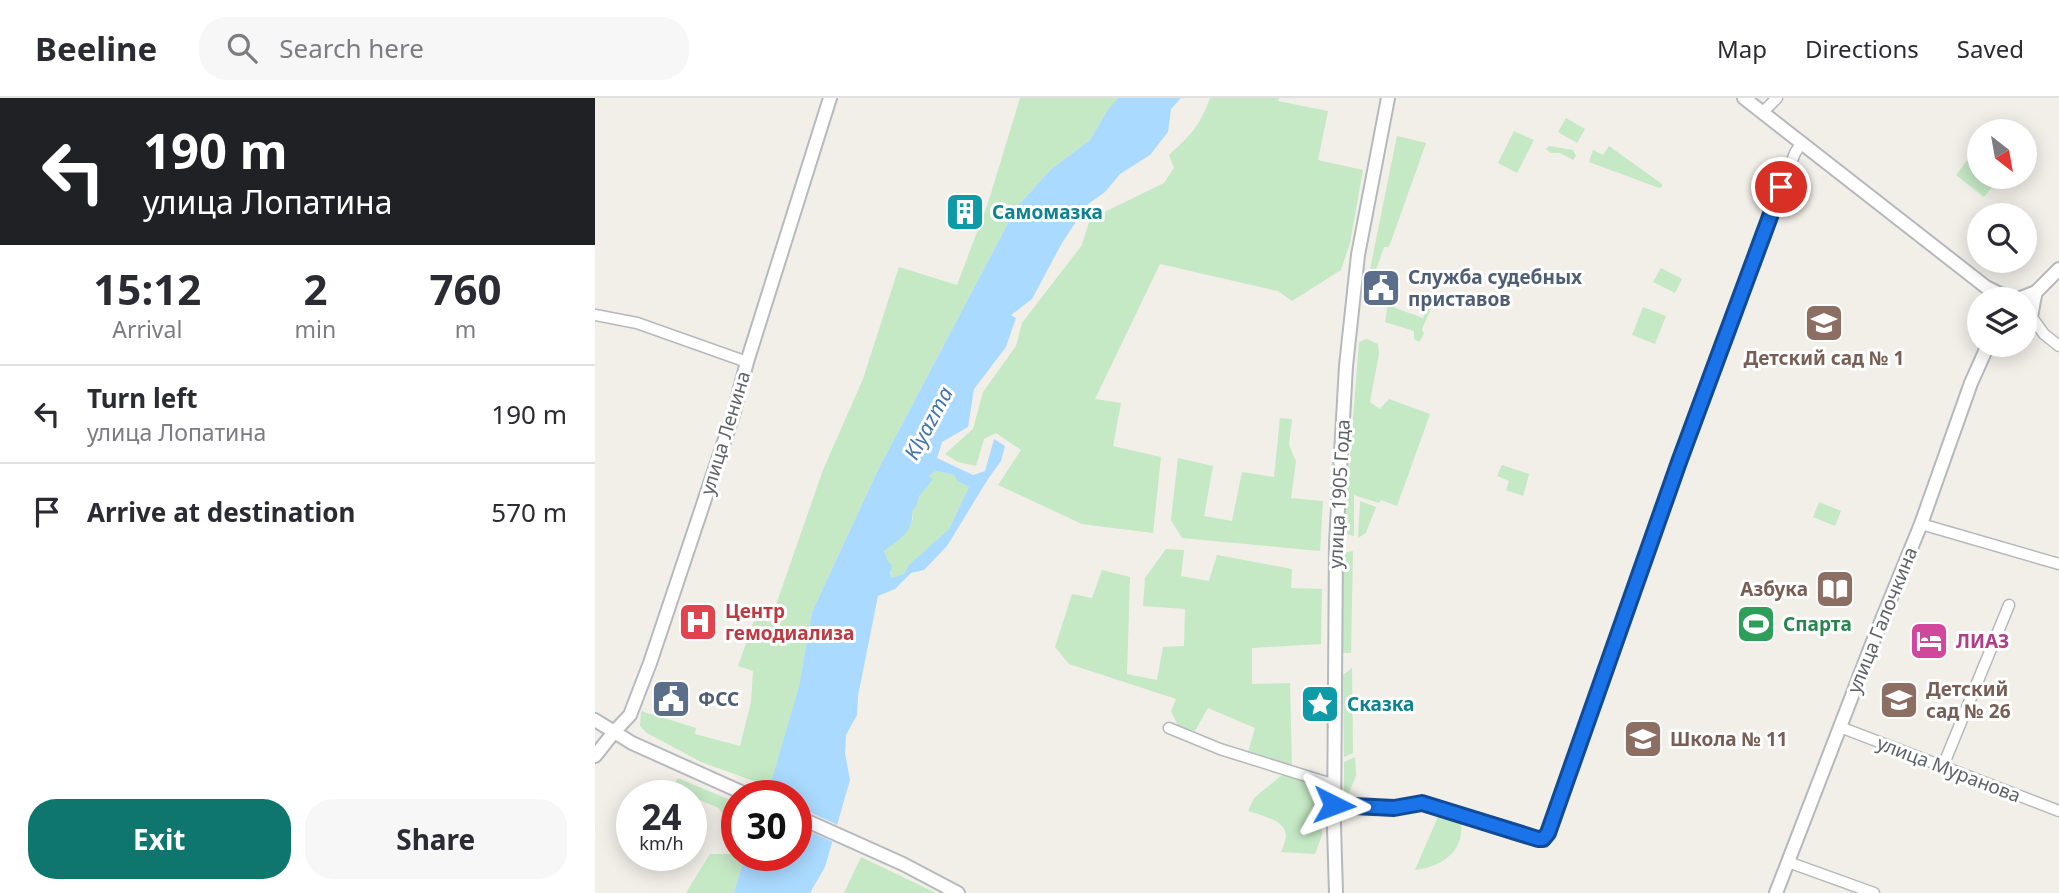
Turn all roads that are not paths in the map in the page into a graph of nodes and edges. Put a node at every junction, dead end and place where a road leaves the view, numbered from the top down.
1 (830, 98) edge
2 (1388, 98) edge
3 (1744, 98) edge
4 (1777, 98) edge
5 (1763, 112) junction
6 (1802, 142) junction
7 (2059, 269) edge
8 (1986, 287) edge
9 (2037, 291) edge
10 (595, 315) edge
11 (2037, 322) edge
12 (2037, 333) edge
13 (2044, 334) junction
14 (2059, 346) edge
15 (1983, 357) edge
16 (747, 362) junction
17 (1921, 524) junction
18 (2059, 564) edge
19 (2009, 606) dead end
20 (595, 720) edge
21 (1840, 727) junction
22 (1169, 728) dead end
23 (614, 732) junction
24 (595, 755) edge
25 (1943, 766) junction
26 (721, 784) edge
27 (1335, 785) junction
28 (1334, 805) junction
29 (2059, 811) edge
30 (812, 824) edge
31 (1788, 862) junction
32 (958, 893) edge
33 (1336, 893) edge
34 (1776, 893) edge
35 (1874, 893) edge

1 - 16 street, улица Ленина
2 - 27 street, улица 1905 Года
3 - 5 street
4 - 5 street
5 - 6 street
6 - 8 street
6 - 28 street
7 - 9 street
10 - 16 street
11 - 13 street
12 - 13 street
13 - 14 street
15 - 17 street, улица Галочкина
16 - 23 street, улица Ленина
17 - 18 street
17 - 21 street, улица Галочкина
19 - 25 street
20 - 23 street
21 - 25 street, улица Муранова
21 - 31 street, улица Галочкина
22 - 27 street
23 - 24 street, улица Ленина
23 - 26 street
25 - 29 street, улица Муранова
27 - 28 street, улица 1905 Года
28 - 33 street, улица 1905 Года
30 - 32 street
31 - 34 street, улица Галочкина
31 - 35 street

